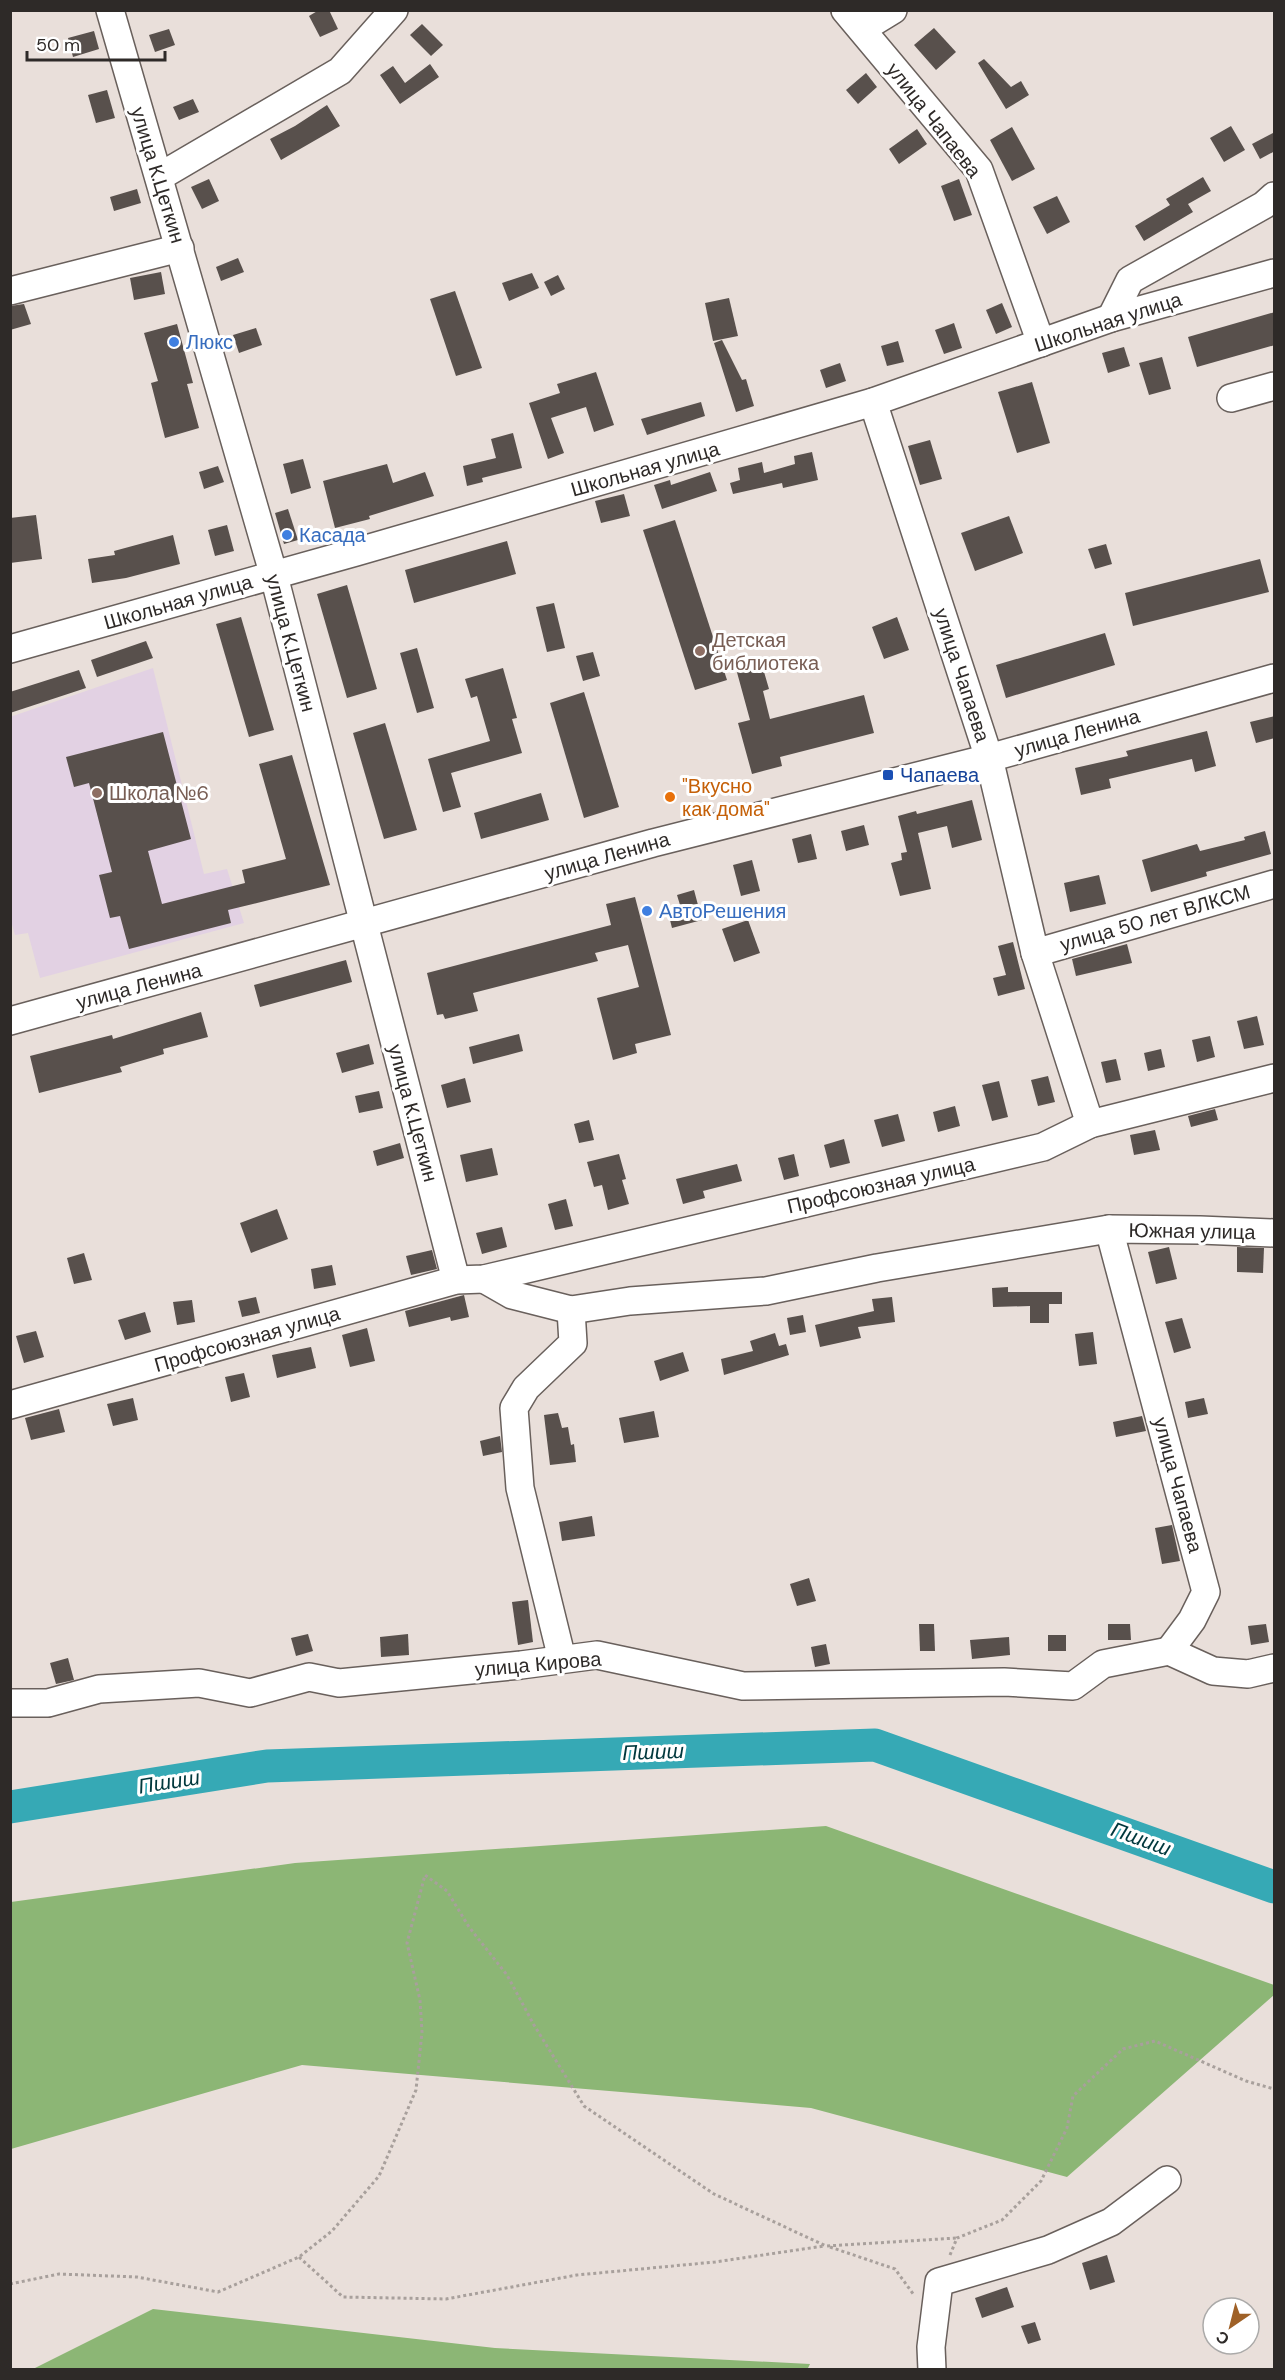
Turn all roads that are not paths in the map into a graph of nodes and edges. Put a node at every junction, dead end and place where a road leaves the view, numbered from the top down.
1 (110, 10) edge
2 (394, 10) edge
3 (893, 10) edge
4 (854, 20) edge
5 (159, 177) junction
6 (1275, 196) edge
7 (180, 248) junction
8 (1275, 273) edge
9 (10, 291) edge
10 (1112, 318) junction
11 (1041, 343) junction
12 (1275, 386) edge
13 (1231, 398) dead end
14 (873, 402) junction
15 (274, 576) junction
16 (10, 649) edge
17 (1275, 678) edge
18 (989, 758) junction
19 (1275, 884) edge
20 (364, 925) junction
21 (1035, 952) junction
22 (10, 1021) edge
23 (1275, 1078) edge
24 (1090, 1124) junction
25 (1109, 1229) junction
26 (1275, 1233) edge
27 (484, 1279) junction
28 (456, 1280) junction
29 (571, 1310) junction
30 (10, 1405) edge
31 (1169, 1651) junction
32 (562, 1659) junction
33 (1275, 1668) edge
34 (10, 1703) edge
35 (1167, 2180) dead end
36 (932, 2370) edge

1 - 5 street, улица К.Цеткин
2 - 5 street
3 - 4 street
4 - 11 street, улица Чапаева
5 - 7 street, улица К.Цеткин
6 - 10 street
7 - 9 street
7 - 15 street, улица К.Цеткин
8 - 10 street, Школьная улица
10 - 11 street, Школьная улица
11 - 14 street, Школьная улица
12 - 13 street
14 - 15 street, Школьная улица
14 - 18 street, улица Чапаева
15 - 16 street, Школьная улица
15 - 20 street, улица К.Цеткин
17 - 18 street, улица Ленина
18 - 20 street, улица Ленина
18 - 21 street, улица Чапаева
19 - 21 street, улица 50 лет ВЛКСМ
20 - 22 street, улица Ленина
20 - 28 street, улица К.Цеткин
21 - 24 street, улица Чапаева
23 - 24 street, Профсоюзная улица
24 - 27 street, Профсоюзная улица
25 - 26 street, Южная улица
25 - 29 street
25 - 31 street, улица Чапаева
27 - 28 street, Профсоюзная улица
27 - 29 street
28 - 30 street, Профсоюзная улица
29 - 32 street
31 - 32 street, улица Кирова
31 - 33 street
32 - 34 street, улица Кирова
35 - 36 street

